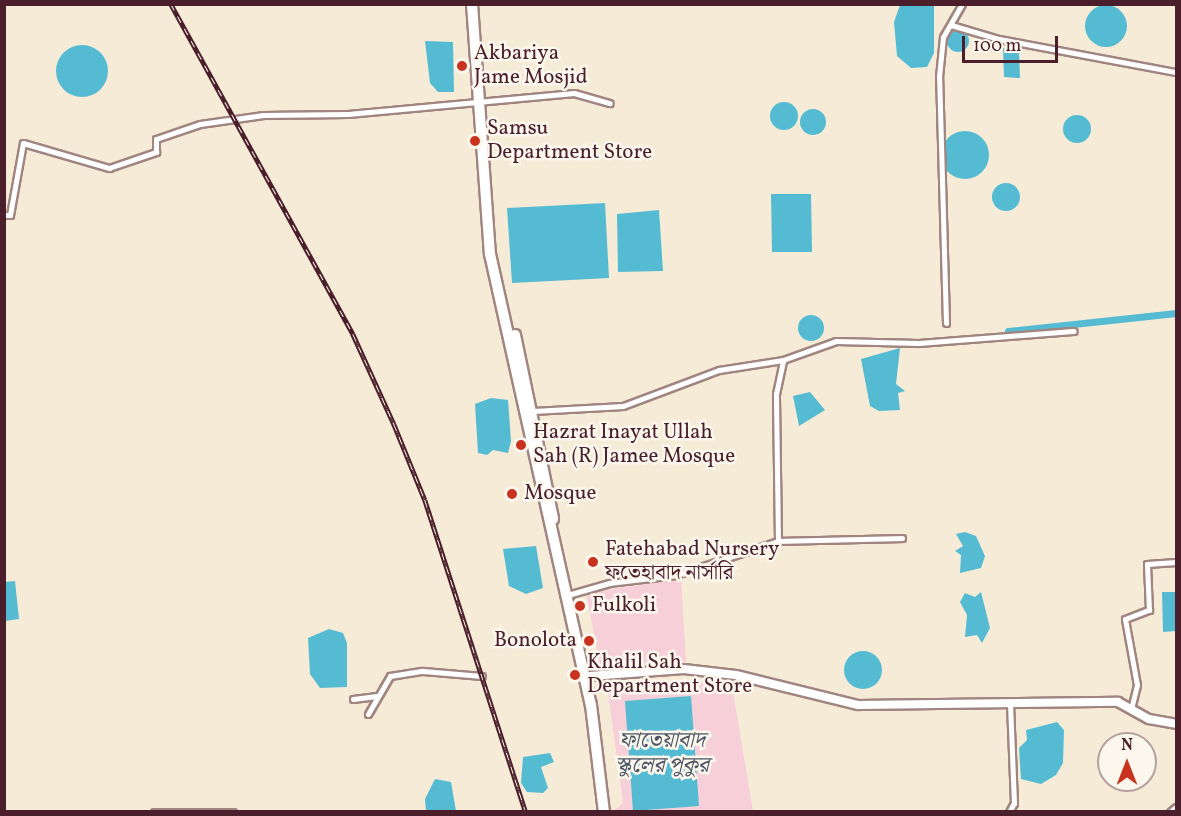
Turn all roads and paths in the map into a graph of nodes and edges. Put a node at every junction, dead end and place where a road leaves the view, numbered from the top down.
1 (472, 4) edge
2 (478, 4) edge
3 (962, 4) edge
4 (951, 25) junction
5 (1176, 72) edge
6 (483, 98) junction
7 (610, 103) dead end
8 (4, 216) edge
9 (946, 323) dead end
10 (1074, 330) dead end
11 (783, 360) junction
12 (533, 411) junction
13 (902, 538) dead end
14 (778, 541) junction
15 (1176, 562) edge
16 (571, 594) junction
17 (482, 676) dead end
18 (590, 676) junction
19 (377, 696) junction
20 (353, 699) dead end
21 (1010, 705) junction
22 (1131, 709) junction
23 (368, 714) dead end
24 (1176, 724) edge
25 (1176, 807) edge
26 (154, 812) edge
27 (233, 812) edge
28 (604, 812) edge
29 (608, 812) edge
30 (1009, 812) edge
31 (1170, 812) edge

1 - 6 highway
2 - 6 highway
3 - 4 street
4 - 5 street
4 - 9 street
6 - 7 street
6 - 8 street
6 - 12 highway
6 - 28 highway
10 - 11 street
11 - 12 street
11 - 14 street
12 - 16 highway
13 - 14 street
14 - 16 street
15 - 22 street
16 - 18 highway
17 - 19 street
18 - 21 street
18 - 29 highway
19 - 20 street
19 - 23 street
21 - 22 street
21 - 30 street
22 - 24 street
25 - 31 street
26 - 27 street

